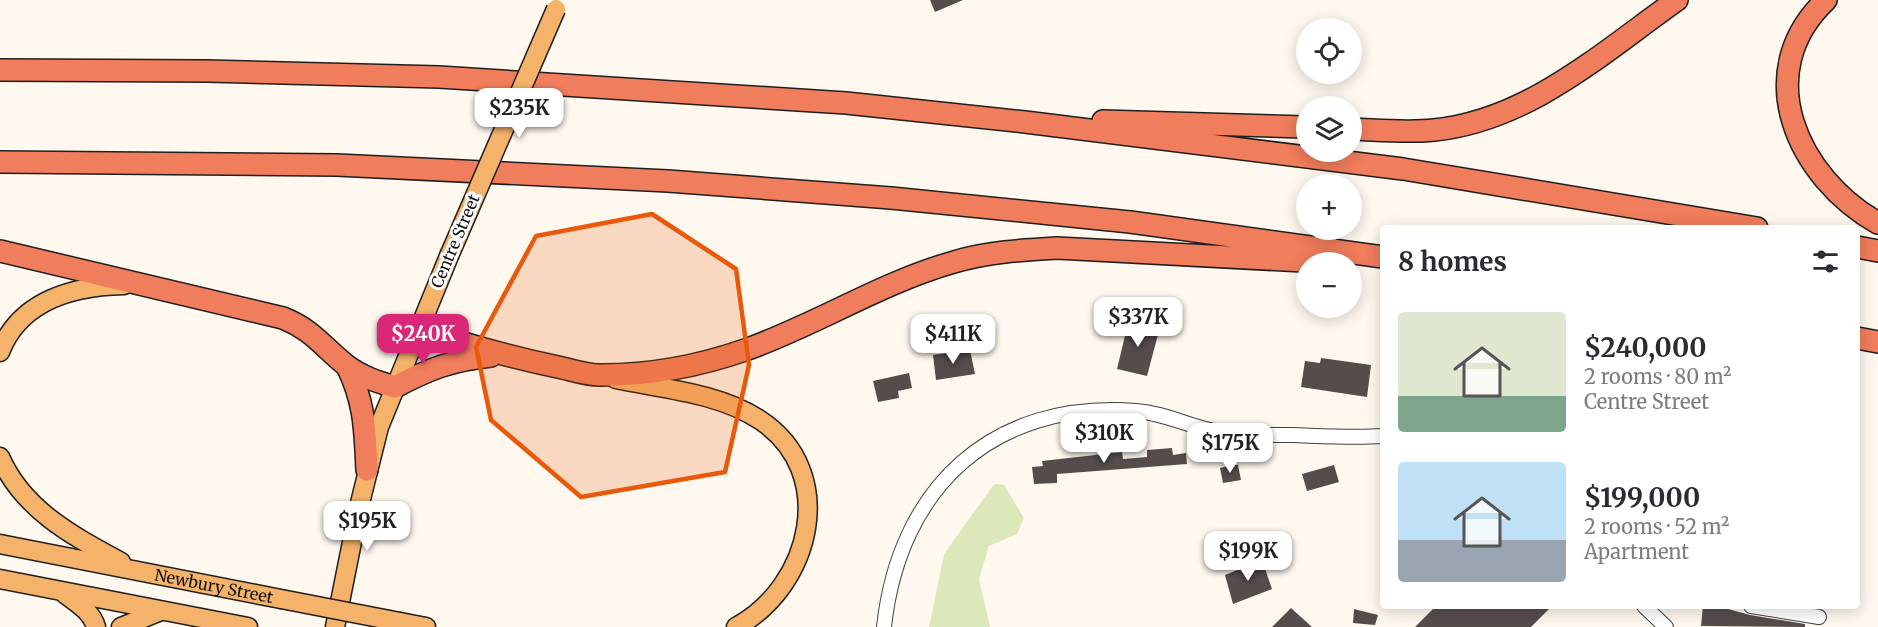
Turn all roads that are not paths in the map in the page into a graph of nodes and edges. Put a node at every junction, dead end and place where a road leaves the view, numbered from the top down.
1 (1677, 0) edge
2 (1826, 0) edge
3 (558, 4) edge
4 (0, 70) edge
5 (1025, 122) junction
6 (1296, 127) edge
7 (1362, 130) edge
8 (0, 162) edge
9 (1878, 223) edge
10 (1739, 225) edge
11 (1860, 248) edge
12 (0, 251) edge
13 (1878, 251) edge
14 (1380, 257) edge
15 (1296, 261) edge
16 (1362, 264) edge
17 (1380, 265) edge
18 (142, 285) junction
19 (417, 329) junction
20 (1860, 339) edge
21 (1878, 342) edge
22 (0, 352) edge
23 (501, 355) junction
24 (347, 365) junction
25 (600, 376) junction
26 (395, 387) junction
27 (1380, 436) edge
28 (0, 457) edge
29 (368, 470) junction
30 (0, 544) edge
31 (136, 570) junction
32 (0, 579) edge
33 (61, 591) junction
34 (1647, 609) edge
35 (1770, 609) edge
36 (162, 610) junction
37 (1819, 617) dead end
38 (96, 627) edge
39 (121, 627) edge
40 (248, 627) edge
41 (335, 627) edge
42 (426, 627) edge
43 (736, 627) edge
44 (884, 627) edge
45 (1666, 627) edge

1 - 7 highway
2 - 9 highway
3 - 19 main road, Centre Street, bridge
4 - 5 highway
5 - 6 highway
5 - 10 highway
8 - 14 highway
11 - 13 highway
12 - 18 highway
15 - 25 highway
16 - 17 highway
18 - 22 main road
18 - 24 highway
19 - 23 highway
19 - 26 main road, Centre Street
20 - 21 highway
23 - 25 highway
23 - 26 highway
24 - 26 highway
24 - 29 highway
25 - 43 main road
26 - 29 main road, Centre Street
27 - 44 street
28 - 31 main road
29 - 41 main road, Centre Street
30 - 31 main road, Newbury Street
31 - 42 main road, Newbury Street, bridge
32 - 33 main road
33 - 36 main road
33 - 38 main road
34 - 45 street
35 - 37 street
36 - 39 main road
36 - 40 main road

